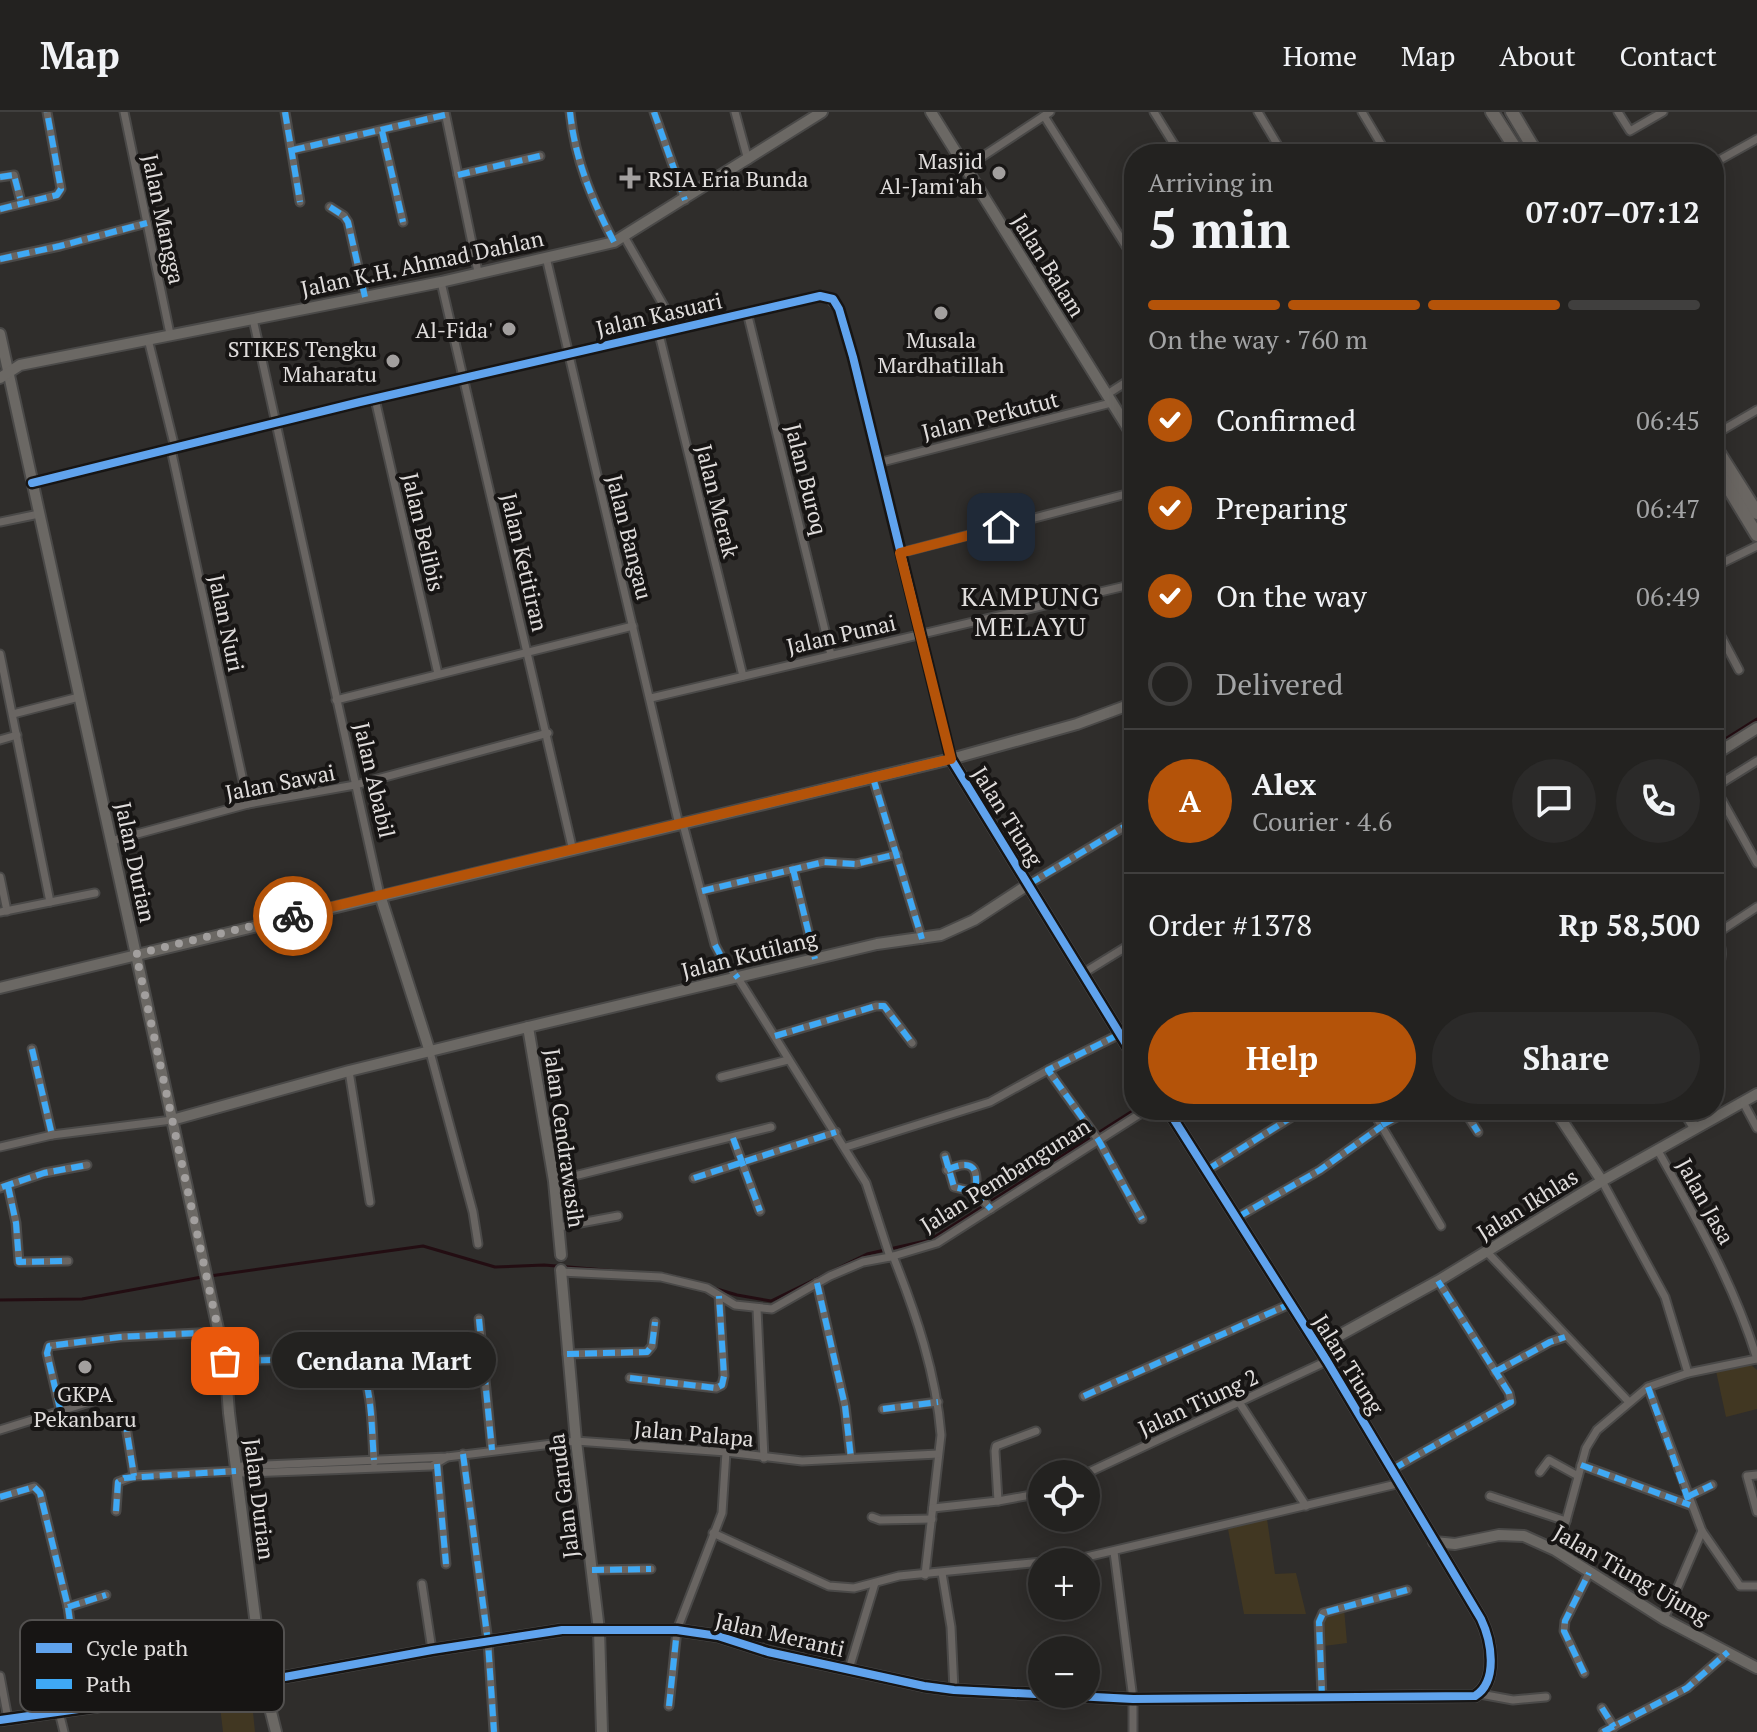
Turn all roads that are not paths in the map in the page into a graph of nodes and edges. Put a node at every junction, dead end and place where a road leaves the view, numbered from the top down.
1 (47, 112) edge
2 (124, 112) edge
3 (285, 112) edge
4 (570, 112) edge
5 (654, 112) edge
6 (735, 112) edge
7 (822, 112) edge
8 (931, 112) edge
9 (1154, 112) edge
10 (1258, 112) edge
11 (1362, 112) edge
12 (1492, 112) edge
13 (1513, 112) edge
14 (1618, 112) edge
15 (1663, 112) edge
16 (445, 114) edge
17 (1047, 114) edge
18 (382, 131) junction
19 (1757, 139) edge
20 (1174, 144) edge
21 (1277, 144) edge
22 (1381, 144) edge
23 (1513, 144) edge
24 (1531, 144) edge
25 (293, 150) junction
26 (540, 156) dead end
27 (1724, 157) edge
28 (748, 160) junction
29 (965, 168) junction
30 (458, 175) junction
31 (0, 177) edge
32 (20, 198) dead end
33 (685, 200) junction
34 (300, 202) dead end
35 (330, 207) dead end
36 (0, 209) edge
37 (403, 222) dead end
38 (147, 223) junction
39 (620, 240) junction
40 (1124, 242) edge
41 (546, 257) junction
42 (0, 259) edge
43 (478, 272) junction
44 (441, 282) junction
45 (365, 297) junction
46 (747, 312) junction
47 (253, 319) junction
48 (677, 329) junction
49 (0, 334) edge
50 (170, 334) junction
51 (659, 334) junction
52 (148, 339) junction
53 (567, 353) junction
54 (4, 375) edge
55 (463, 378) junction
56 (1124, 386) edge
57 (375, 399) junction
58 (1109, 399) junction
59 (1757, 410) edge
60 (275, 422) junction
61 (1124, 422) edge
62 (1724, 429) edge
63 (173, 449) junction
64 (1724, 461) edge
65 (878, 463) junction
66 (1724, 481) edge
67 (32, 483) junction
68 (1124, 495) edge
69 (1757, 513) edge
70 (39, 514) junction
71 (0, 522) edge
72 (1757, 535) edge
73 (1757, 546) edge
74 (900, 553) junction
75 (1724, 562) edge
76 (1124, 586) edge
77 (633, 626) junction
78 (921, 634) junction
79 (1724, 642) edge
80 (527, 652) junction
81 (0, 654) edge
82 (831, 655) junction
83 (1739, 670) dead end
84 (438, 674) junction
85 (743, 676) junction
86 (79, 697) junction
87 (651, 698) junction
88 (336, 700) junction
89 (1124, 707) edge
90 (13, 714) junction
91 (1757, 728) edge
92 (548, 733) junction
93 (17, 735) junction
94 (0, 740) edge
95 (1724, 749) edge
96 (951, 759) junction
97 (1757, 761) edge
98 (873, 778) junction
99 (1724, 780) edge
100 (355, 785) junction
101 (248, 804) junction
102 (1724, 804) edge
103 (681, 824) junction
104 (1124, 827) edge
105 (111, 841) junction
106 (573, 851) junction
107 (897, 854) junction
108 (1757, 863) edge
109 (793, 869) junction
110 (0, 877) edge
111 (1029, 884) junction
112 (702, 891) junction
113 (95, 893) dead end
114 (380, 895) junction
115 (50, 902) junction
116 (1757, 907) edge
117 (3, 912) edge
118 (1724, 927) edge
119 (922, 939) junction
120 (1124, 948) edge
121 (136, 954) junction
122 (815, 959) junction
123 (1082, 974) junction
124 (738, 978) junction
125 (0, 988) edge
126 (528, 1027) junction
127 (1124, 1033) edge
128 (1121, 1035) junction
129 (775, 1036) junction
130 (1124, 1040) edge
131 (912, 1043) dead end
132 (32, 1049) dead end
133 (430, 1052) junction
134 (788, 1060) junction
135 (1048, 1070) junction
136 (349, 1071) junction
137 (721, 1077) dead end
138 (1757, 1094) edge
139 (1743, 1102) junction
140 (1724, 1112) edge
141 (172, 1120) junction
142 (1129, 1120) edge
143 (1174, 1120) edge
144 (1287, 1120) edge
145 (1378, 1120) edge
146 (1392, 1120) edge
147 (1470, 1120) edge
148 (1562, 1120) edge
149 (1690, 1120) edge
150 (1710, 1120) edge
151 (1382, 1126) junction
152 (771, 1127) dead end
153 (1695, 1128) junction
154 (1757, 1128) edge
155 (836, 1132) junction
156 (1478, 1132) dead end
157 (52, 1135) junction
158 (733, 1138) junction
159 (1097, 1139) junction
160 (0, 1147) edge
161 (846, 1147) junction
162 (1657, 1149) junction
163 (945, 1156) dead end
164 (742, 1163) junction
165 (87, 1165) dead end
166 (947, 1170) junction
167 (1207, 1170) junction
168 (694, 1178) dead end
169 (554, 1181) junction
170 (1602, 1181) junction
171 (4, 1187) edge
172 (978, 1195) junction
173 (370, 1202) dead end
174 (989, 1208) junction
175 (760, 1211) dead end
176 (618, 1216) dead end
177 (1238, 1217) junction
178 (1142, 1219) dead end
179 (1441, 1226) dead end
180 (559, 1227) junction
181 (478, 1244) dead end
182 (1487, 1252) junction
183 (561, 1255) joint
184 (891, 1255) junction
185 (68, 1261) dead end
186 (561, 1271) junction
187 (1438, 1281) junction
188 (817, 1283) junction
189 (719, 1296) junction
190 (1290, 1304) junction
191 (757, 1309) junction
192 (479, 1319) dead end
193 (655, 1322) dead end
194 (217, 1332) junction
195 (1753, 1333) edge
196 (1565, 1337) junction
197 (1318, 1347) junction
198 (567, 1354) junction
199 (1757, 1359) edge
200 (225, 1361) junction
201 (1327, 1361) junction
202 (1495, 1372) junction
203 (1688, 1373) junction
204 (630, 1378) dead end
205 (1648, 1387) junction
206 (1084, 1396) dead end
207 (96, 1400) dead end
208 (938, 1402) junction
209 (1239, 1402) junction
210 (1629, 1402) junction
211 (60, 1409) junction
212 (883, 1409) dead end
213 (125, 1420) dead end
214 (0, 1430) edge
215 (1036, 1431) dead end
216 (576, 1441) junction
217 (492, 1450) junction
218 (726, 1452) junction
219 (463, 1454) junction
220 (938, 1454) junction
221 (764, 1458) junction
222 (851, 1458) junction
223 (437, 1460) junction
224 (374, 1464) junction
225 (1581, 1465) junction
226 (1100, 1467) edge
227 (1393, 1469) junction
228 (236, 1471) junction
229 (1540, 1472) dead end
230 (1757, 1475) edge
231 (134, 1476) junction
232 (1578, 1476) junction
233 (1402, 1483) junction
234 (1712, 1485) dead end
235 (1028, 1496) edge
236 (1490, 1496) dead end
237 (0, 1497) edge
238 (998, 1501) junction
239 (1689, 1501) junction
240 (1306, 1506) junction
241 (933, 1508) junction
242 (116, 1511) dead end
243 (1757, 1512) edge
244 (872, 1517) dead end
245 (932, 1519) junction
246 (1566, 1521) junction
247 (1702, 1531) junction
248 (713, 1533) junction
249 (1434, 1542) junction
250 (1555, 1550) junction
251 (1114, 1552) junction
252 (1100, 1555) edge
253 (446, 1564) dead end
254 (1028, 1564) edge
255 (651, 1569) dead end
256 (592, 1570) junction
257 (942, 1573) junction
258 (1589, 1573) junction
259 (925, 1575) junction
260 (875, 1583) junction
261 (422, 1584) dead end
262 (1757, 1586) edge
263 (1407, 1590) dead end
264 (106, 1595) dead end
265 (68, 1607) junction
266 (1664, 1619) junction
267 (70, 1620) edge
268 (255, 1620) edge
269 (599, 1630) junction
270 (677, 1630) junction
271 (488, 1642) junction
272 (432, 1650) junction
273 (1728, 1652) junction
274 (1757, 1668) edge
275 (849, 1669) junction
276 (1584, 1673) dead end
277 (0, 1676) edge
278 (284, 1676) edge
279 (954, 1690) junction
280 (1480, 1694) junction
281 (1546, 1697) dead end
282 (1322, 1698) junction
283 (1133, 1699) junction
284 (669, 1706) dead end
285 (1602, 1708) dead end
286 (59, 1712) joint
287 (271, 1712) edge
288 (4, 1720) edge
289 (1614, 1727) junction
290 (64, 1732) edge
291 (276, 1732) edge
292 (494, 1732) edge
293 (602, 1732) edge
294 (1133, 1732) edge
295 (1603, 1732) edge

1 - 36 street
2 - 38 street, Jalan Mangga
3 - 25 street
4 - 39 street
5 - 33 street
6 - 28 street
7 - 28 street, Jalan K.H. Ahmad Dahlan
8 - 29 street, Jalan Balam
9 - 20 street
10 - 21 street
11 - 22 street
12 - 23 main road
13 - 24 main road
14 - 15 street
16 - 18 street
16 - 30 street
17 - 29 street
17 - 40 street
18 - 25 street
18 - 37 street
19 - 27 street
25 - 34 street
26 - 30 street
28 - 33 street, Jalan K.H. Ahmad Dahlan
29 - 58 street, Jalan Balam
30 - 43 street
31 - 32 street
33 - 39 street, Jalan K.H. Ahmad Dahlan
35 - 45 street
38 - 42 street
38 - 50 street, Jalan Mangga
39 - 41 street, Jalan K.H. Ahmad Dahlan
39 - 48 street
41 - 43 street, Jalan K.H. Ahmad Dahlan
41 - 53 street, Jalan Bangau
43 - 44 street, Jalan K.H. Ahmad Dahlan
44 - 45 street, Jalan K.H. Ahmad Dahlan
44 - 55 street, Jalan Ketitiran
45 - 47 street, Jalan K.H. Ahmad Dahlan
46 - 48 street, Jalan Kasuari
46 - 65 street, Jalan Kasuari
46 - 82 street, Jalan Buroq
47 - 50 street, Jalan K.H. Ahmad Dahlan
47 - 60 street, Jalan Ababil
48 - 51 street, Jalan Kasuari
49 - 54 street, Jalan Durian
50 - 52 street, Jalan K.H. Ahmad Dahlan
51 - 53 street, Jalan Kasuari
51 - 85 street, Jalan Merak
52 - 54 street, Jalan K.H. Ahmad Dahlan
52 - 63 street, Jalan Nuri
53 - 55 street, Jalan Kasuari
53 - 77 street, Jalan Bangau
54 - 67 street, Jalan Durian
55 - 57 street, Jalan Kasuari
55 - 80 street, Jalan Ketitiran
56 - 58 street, Jalan Perkutut
57 - 60 street, Jalan Kasuari
57 - 84 street, Jalan Belibis
58 - 61 street, Jalan Balam
58 - 65 street, Jalan Perkutut
59 - 62 street
60 - 63 street, Jalan Kasuari
60 - 88 street, Jalan Ababil
63 - 67 street, Jalan Kasuari
63 - 101 street, Jalan Nuri
64 - 69 main road
65 - 74 street, Jalan Kasuari
66 - 72 main road
67 - 70 street, Jalan Durian
68 - 74 street
70 - 71 street
70 - 86 street, Jalan Durian
73 - 75 street
74 - 78 street, Jalan Kasuari
76 - 78 street, Jalan Punai
77 - 80 street
77 - 87 street, Jalan Bangau
78 - 82 street, Jalan Punai
78 - 96 street, Jalan Kasuari
79 - 83 street
80 - 84 street
80 - 92 street, Jalan Ketitiran
81 - 90 street
82 - 85 street, Jalan Punai
84 - 88 street
85 - 87 street, Jalan Punai
86 - 90 street
86 - 105 street, Jalan Durian
87 - 103 street, Jalan Bangau
88 - 100 street, Jalan Ababil
89 - 96 street
90 - 93 street
91 - 95 street
92 - 100 street, Jalan Sawai
92 - 106 street, Jalan Ketitiran
93 - 94 street
93 - 115 street
96 - 98 street
96 - 111 street, Jalan Tiung
97 - 99 street
98 - 103 street
98 - 107 street
100 - 101 street, Jalan Sawai
100 - 114 street, Jalan Ababil
101 - 105 street, Jalan Sawai
102 - 108 street
103 - 106 street
103 - 112 street, Jalan Bangau
104 - 111 street, Jalan Kutilang
105 - 121 street, Jalan Durian
106 - 114 street
107 - 109 street
107 - 119 street
109 - 112 street
109 - 122 street
110 - 117 street
111 - 119 street, Jalan Kutilang
111 - 123 street, Jalan Tiung
112 - 124 street, Jalan Bangau
113 - 115 street
114 - 121 street
114 - 133 street, Jalan Ababil
115 - 117 street
116 - 118 street
119 - 122 street, Jalan Kutilang
120 - 123 street
121 - 125 street
121 - 141 street, Jalan Durian
122 - 124 street, Jalan Kutilang
123 - 128 street, Jalan Tiung
124 - 126 street, Jalan Kutilang
124 - 129 street, Jalan Bangau
126 - 133 street, Jalan Kutilang
126 - 169 street, Jalan Cendrawasih
127 - 128 street
128 - 130 street, Jalan Tiung
128 - 135 street
129 - 131 street
129 - 134 street, Jalan Bangau
132 - 157 street
133 - 136 street, Jalan Kutilang
133 - 181 street, Jalan Ababil
134 - 137 street
134 - 155 street, Jalan Bangau
135 - 159 street, Jalan Pembangunan
135 - 161 street
136 - 141 street, Jalan Kutilang
136 - 173 street
138 - 139 street, Jalan Ikhlas
139 - 140 street, Jalan Ikhlas
139 - 154 street
141 - 157 street
141 - 194 street, Jalan Durian
142 - 159 street, Jalan Pembangunan
143 - 167 street, Jalan Tiung
144 - 167 street
145 - 151 street
146 - 151 street
147 - 156 street
148 - 170 street
149 - 153 street
150 - 153 street, Jalan Ikhlas
151 - 177 street
151 - 179 street
152 - 158 street
153 - 162 street, Jalan Ikhlas
155 - 161 street, Jalan Bangau
155 - 164 street
157 - 160 street
158 - 164 street
158 - 169 street
159 - 174 street, Jalan Pembangunan
159 - 178 street, Jalan Pembangunan
161 - 184 street, Jalan Bangau
162 - 170 street, Jalan Ikhlas
162 - 195 street, Jalan Jasa
163 - 166 street
164 - 168 street
164 - 175 street
165 - 171 street
166 - 172 street
166 - 172 street
167 - 177 street, Jalan Tiung
169 - 180 street, Jalan Cendrawasih
170 - 182 street, Jalan Ikhlas
170 - 203 street
171 - 185 street
172 - 174 street
174 - 184 street, Jalan Pembangunan
176 - 180 street
177 - 190 street, Jalan Tiung
180 - 183 street, Jalan Cendrawasih
182 - 187 street, Jalan Ikhlas
182 - 196 street
183 - 186 street, Jalan Garuda
184 - 188 street, Jalan Pembangunan
184 - 208 street, Jalan Bangau
186 - 189 street
186 - 198 street, Jalan Garuda
187 - 197 street, Jalan Ikhlas
187 - 202 street
188 - 191 street, Jalan Pembangunan
188 - 222 street
189 - 191 street
189 - 204 street
190 - 197 street, Jalan Tiung
190 - 206 street
191 - 221 street
192 - 217 street
193 - 198 street
194 - 200 street, Jalan Durian
194 - 211 street
195 - 199 street, Jalan Jasa
196 - 202 street
196 - 210 street
197 - 201 street, Jalan Tiung
198 - 216 street, Jalan Garuda
199 - 203 street
200 - 224 street
200 - 228 street, Jalan Durian
201 - 209 street, Jalan Tiung 2
201 - 227 street, Jalan Tiung
202 - 227 street
203 - 205 street
205 - 210 street
205 - 239 street
207 - 211 street
208 - 212 street
208 - 220 street, Jalan Bangau
209 - 226 street, Jalan Tiung 2
209 - 240 street
210 - 225 street
211 - 214 street
213 - 231 street
215 - 238 street
216 - 217 street, Jalan Palapa
216 - 218 street, Jalan Palapa
216 - 256 street, Jalan Garuda
217 - 219 street, Jalan Palapa
218 - 221 street, Jalan Palapa
218 - 248 street
219 - 223 street, Jalan Palapa
219 - 271 street
220 - 222 street, Jalan Palapa
220 - 241 street, Jalan Bangau
221 - 222 street, Jalan Palapa
223 - 224 street, Jalan Palapa
223 - 253 street
224 - 228 street, Jalan Palapa
225 - 232 street
225 - 239 street
227 - 233 street, Jalan Tiung
228 - 231 street, Jalan Palapa
228 - 268 street, Jalan Durian
229 - 232 street
230 - 243 street
231 - 242 street
232 - 246 street
233 - 240 street
233 - 249 street, Jalan Tiung
234 - 239 street
235 - 238 street
236 - 246 street
237 - 265 street
238 - 241 street
239 - 247 street
240 - 251 street
241 - 245 street, Jalan Bangau
244 - 245 street
245 - 259 street, Jalan Bangau
246 - 250 street
247 - 262 street
247 - 266 street
248 - 260 street
248 - 270 street
249 - 250 street, Jalan Tiung Ujung
249 - 280 street, Jalan Tiung
250 - 258 street, Jalan Tiung Ujung
251 - 252 street
251 - 283 street
254 - 257 street
255 - 256 street
256 - 269 street, Jalan Garuda
257 - 259 street
257 - 279 street
258 - 266 street, Jalan Tiung Ujung
258 - 276 street
259 - 260 street
260 - 275 street
261 - 272 street
263 - 282 street
264 - 265 street
265 - 267 street
266 - 273 street, Jalan Tiung Ujung
269 - 270 street, Jalan Meranti
269 - 271 street, Jalan Meranti
269 - 293 street, Jalan Garuda
270 - 275 street, Jalan Meranti
270 - 284 street
271 - 272 street, Jalan Meranti
271 - 292 street
272 - 278 street, Jalan Meranti
273 - 274 street, Jalan Tiung Ujung
273 - 289 street
275 - 279 street, Jalan Meranti
277 - 288 street
279 - 283 street, Jalan Meranti
280 - 281 street
280 - 282 street, Jalan Meranti
282 - 283 street, Jalan Meranti
283 - 294 street
285 - 289 street
286 - 288 street, Jalan Meranti
286 - 290 street
287 - 291 street, Jalan Durian
289 - 295 street

